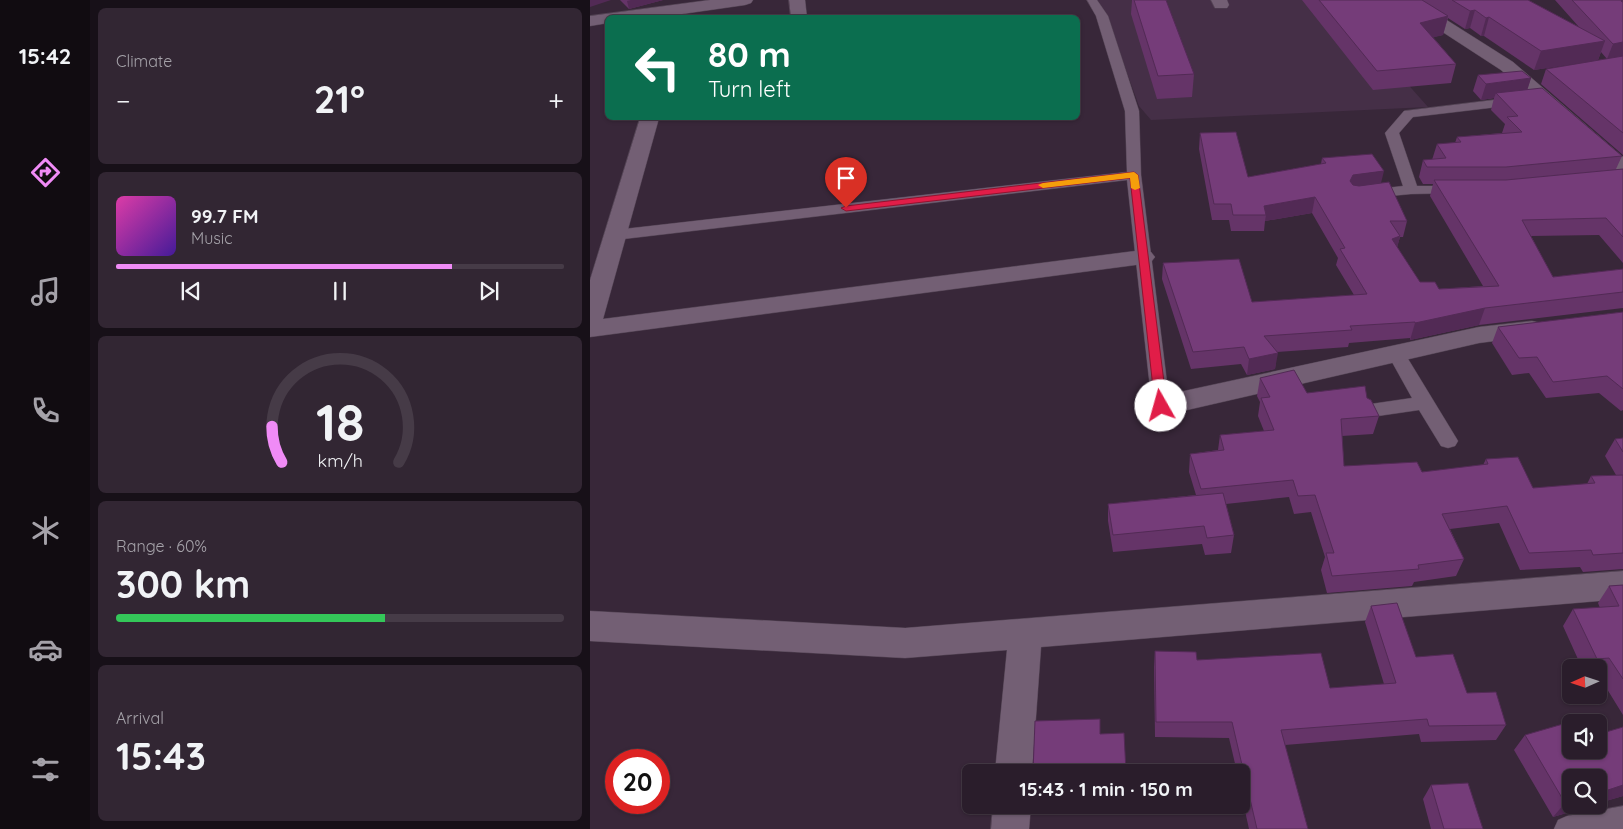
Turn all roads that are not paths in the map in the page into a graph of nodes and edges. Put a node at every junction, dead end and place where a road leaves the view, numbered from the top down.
1 (745, 0) edge
2 (797, 0) edge
3 (1092, 0) edge
4 (1404, 0) edge
5 (682, 9) edge
6 (637, 15) edge
7 (799, 15) edge
8 (605, 18) edge
9 (590, 21) edge
10 (1540, 76) dead end
11 (1522, 79) junction
12 (1544, 98) junction
13 (648, 120) edge
14 (1134, 175) junction
15 (1620, 175) edge
16 (1411, 190) junction
17 (1471, 190) edge
18 (1355, 196) edge
19 (615, 235) junction
20 (1143, 257) junction
21 (590, 320) edge
22 (1554, 326) edge
23 (590, 329) edge
24 (1396, 353) junction
25 (1424, 403) junction
26 (1161, 406) joint
27 (1371, 410) edge
28 (1448, 441) dead end
29 (1623, 585) edge
30 (590, 626) edge
31 (1025, 634) junction
32 (1015, 764) edge
33 (1011, 814) edge
34 (1623, 819) edge
35 (1010, 829) edge
36 (1567, 829) edge

1 - 5 street
2 - 7 street
3 - 14 lane
4 - 11 street
5 - 6 street
8 - 9 street
10 - 11 street
11 - 12 street
12 - 15 street
12 - 16 lane
13 - 19 street
14 - 19 lane
14 - 20 lane
16 - 17 lane
16 - 18 lane
19 - 21 street
20 - 23 street
20 - 26 lane
22 - 24 street
24 - 25 lane
24 - 26 street
25 - 27 lane
25 - 28 lane
29 - 31 street
30 - 31 street
31 - 32 street
33 - 35 street
34 - 36 lane

